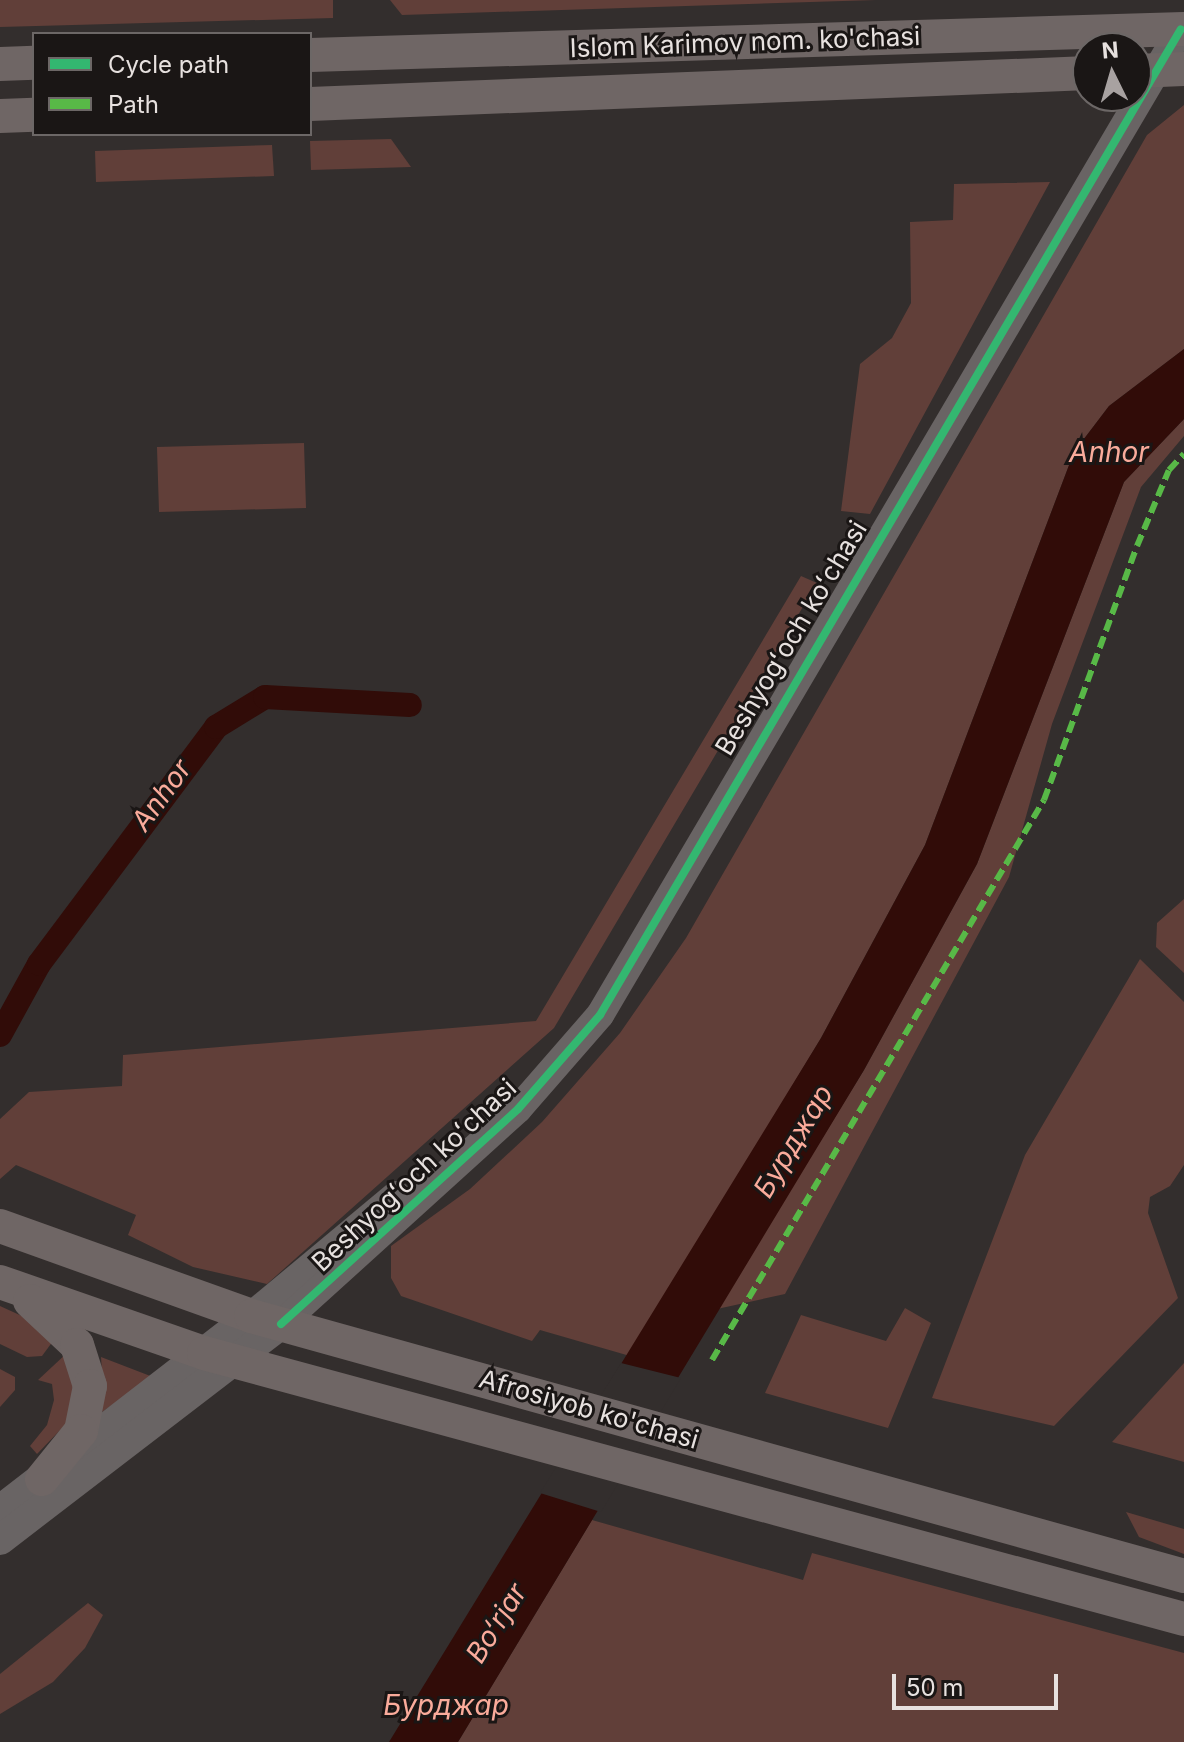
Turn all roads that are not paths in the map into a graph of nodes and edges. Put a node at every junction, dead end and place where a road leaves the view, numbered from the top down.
1 (1182, 29) edge
2 (598, 46) junction
3 (312, 55) edge
4 (32, 63) edge
5 (0, 64) edge
6 (1152, 69) edge
7 (1072, 74) edge
8 (599, 92) junction
9 (312, 104) edge
10 (1126, 112) edge
11 (1126, 112) edge
12 (32, 115) edge
13 (0, 116) edge
14 (0, 1226) edge
15 (10, 1287) edge
16 (266, 1320) junction
17 (219, 1357) junction
18 (42, 1479) junction
19 (0, 1510) edge
20 (0, 1540) edge
21 (1184, 1576) edge
22 (1184, 1619) edge

1 - 2 main road, Islom Karimov nom. ko'chasi
1 - 6 street, Beshyogʻoch koʻchasi
2 - 3 main road, Islom Karimov nom. ko'chasi
2 - 8 main road
4 - 5 main road
7 - 8 main road, Islom Karimov nom. ko'chasi
8 - 9 main road, Islom Karimov nom. ko'chasi
10 - 16 street, Beshyogʻoch koʻchasi
11 - 16 street, Beshyogʻoch koʻchasi
12 - 13 main road
14 - 16 main road, Afrosiyob ko'chasi
15 - 17 main road, Afrosiyob ko'chasi
15 - 18 main road
16 - 17 main road, Beshyogʻoch koʻchasi
16 - 21 main road, Afrosiyob ko'chasi
17 - 18 main road, Beshyogʻoch koʻchasi
17 - 20 main road, Beshyogʻoch koʻchasi
17 - 22 main road, Afrosiyob ko'chasi
18 - 19 main road, Beshyogʻoch koʻchasi

